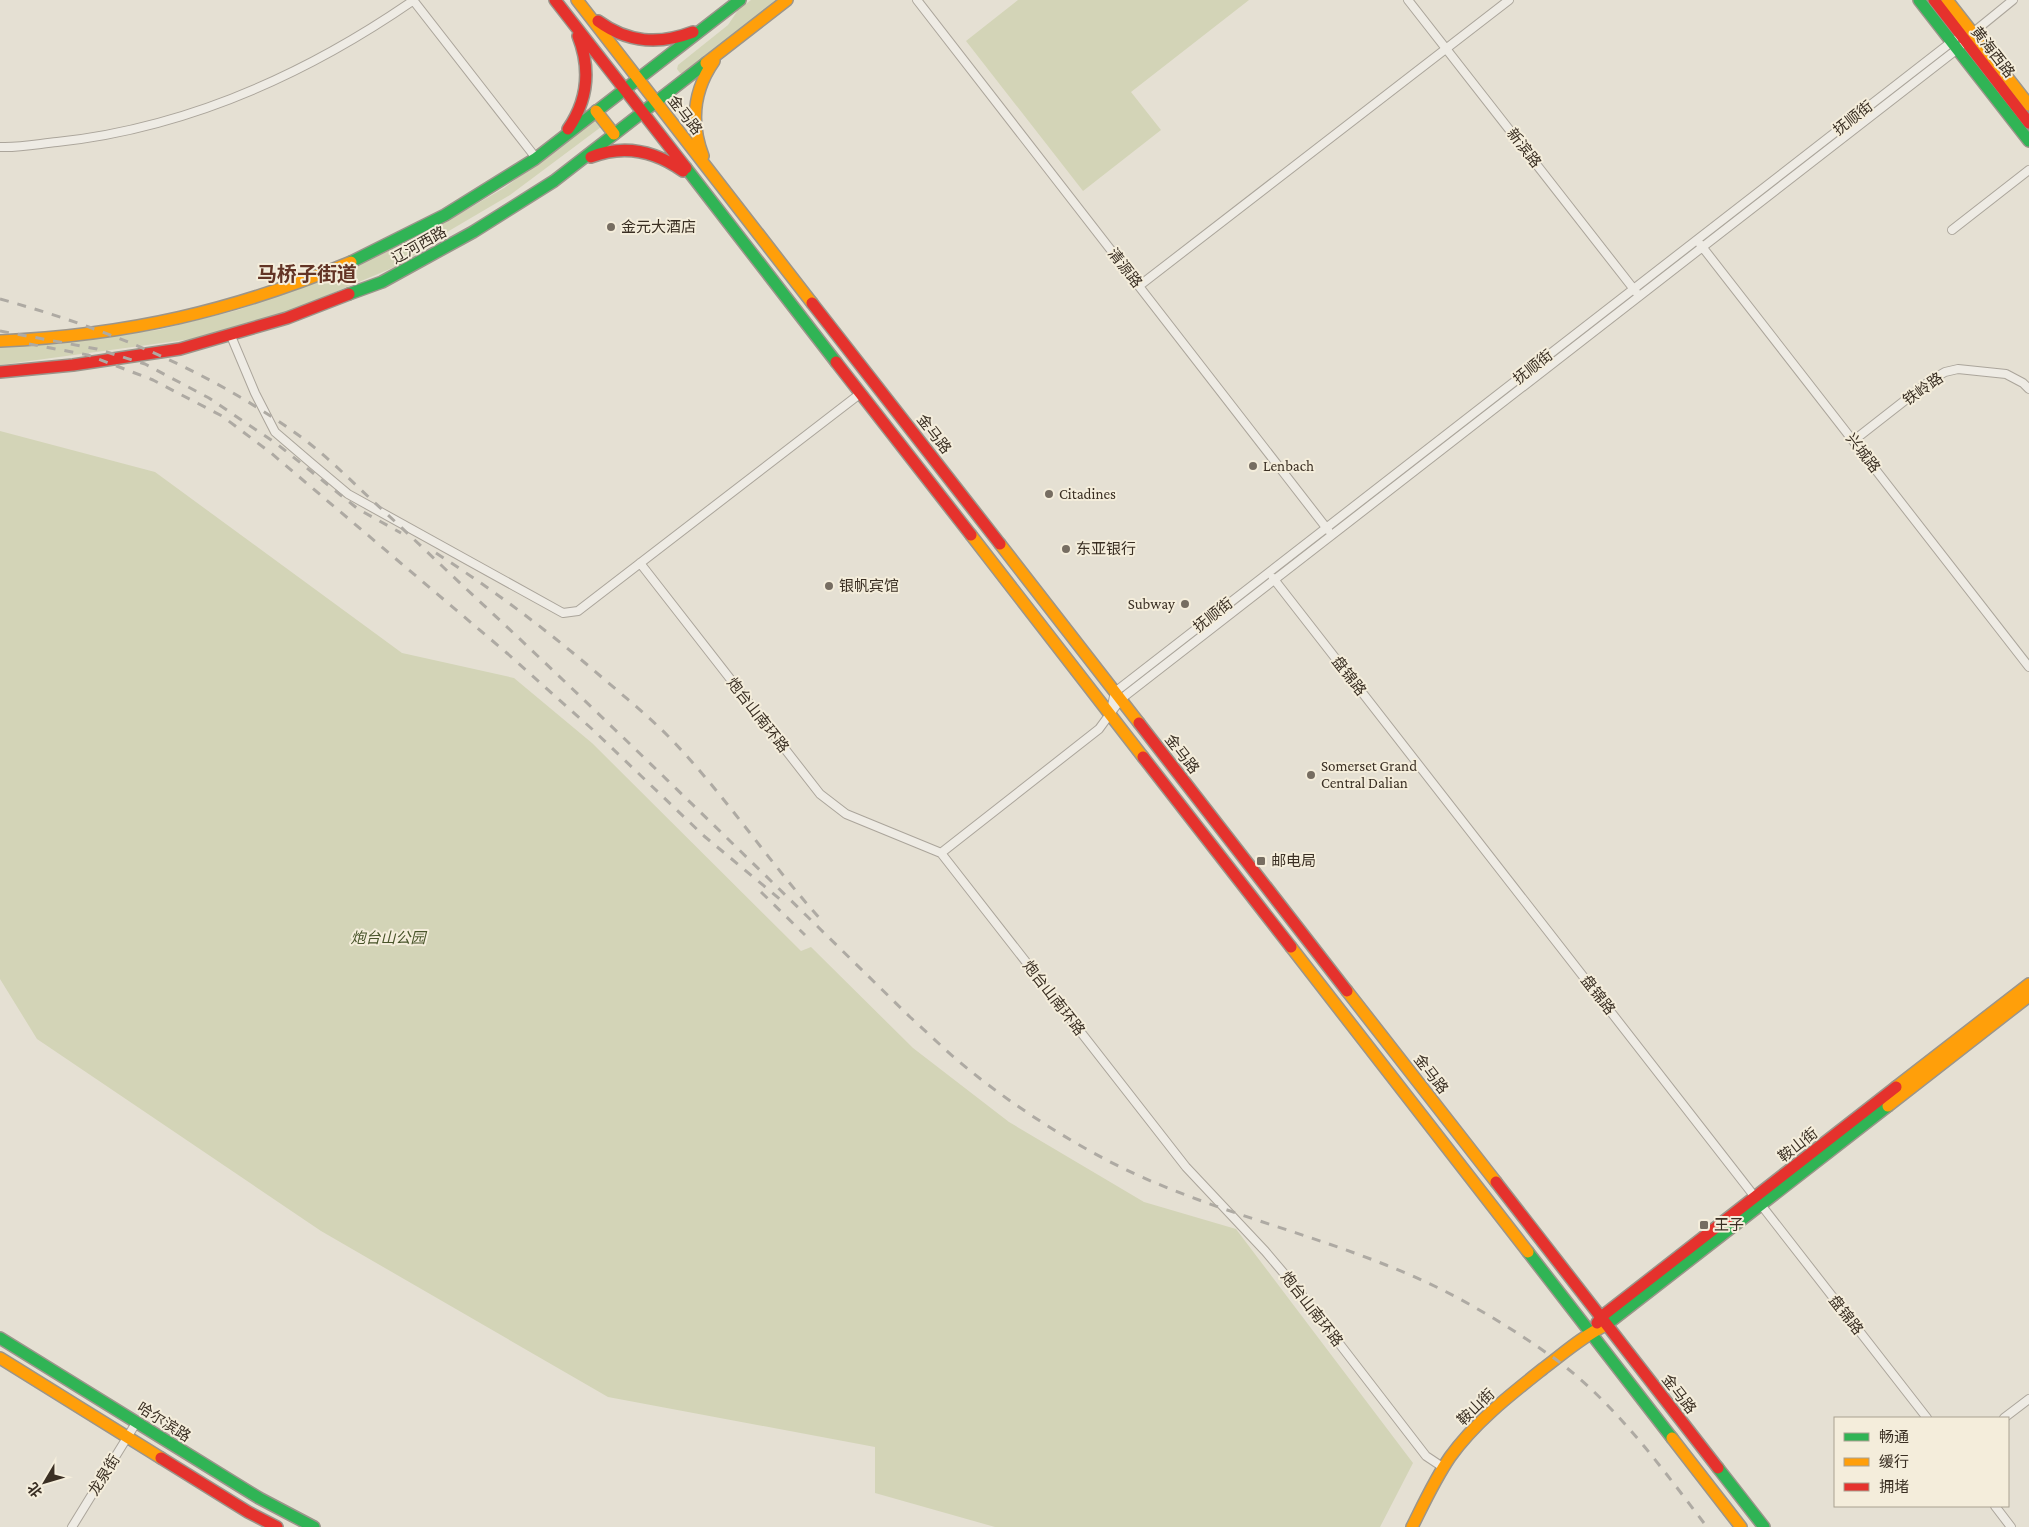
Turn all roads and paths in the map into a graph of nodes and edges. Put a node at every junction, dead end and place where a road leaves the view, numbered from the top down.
1 (414, 0) edge
2 (555, 0) edge
3 (740, 0) edge
4 (788, 0) edge
5 (917, 0) edge
6 (1408, 0) edge
7 (1509, 0) edge
8 (1919, 0) edge
9 (1934, 0) edge
10 (1947, 0) edge
11 (2013, 0) edge
12 (581, 4) edge
13 (571, 20) junction
14 (704, 28) junction
15 (1962, 40) junction
16 (1446, 49) junction
17 (723, 50) junction
18 (638, 79) junction
19 (625, 89) junction
20 (656, 102) junction
21 (2029, 105) edge
22 (596, 111) junction
23 (643, 112) junction
24 (2029, 123) edge
25 (614, 134) junction
26 (559, 140) junction
27 (2029, 141) edge
28 (0, 147) edge
29 (536, 158) junction
30 (578, 163) junction
31 (2029, 170) edge
32 (710, 171) junction
33 (696, 182) junction
34 (1952, 230) dead end
35 (1697, 240) junction
36 (1703, 247) junction
37 (1139, 286) junction
38 (1633, 289) junction
39 (1639, 297) junction
40 (231, 336) junction
41 (0, 341) edge
42 (0, 372) edge
43 (2029, 389) edge
44 (860, 393) junction
45 (1853, 441) junction
46 (1326, 528) junction
47 (1332, 535) junction
48 (640, 564) junction
49 (1268, 572) junction
50 (1274, 580) junction
51 (2029, 667) edge
52 (1118, 696) junction
53 (1110, 714) junction
54 (941, 853) junction
55 (2029, 984) edge
56 (2029, 996) edge
57 (1758, 1201) junction
58 (1604, 1321) junction
59 (1590, 1332) junction
60 (0, 1338) edge
61 (0, 1358) edge
62 (2029, 1399) edge
63 (1926, 1417) edge
64 (2005, 1417) edge
65 (136, 1423) junction
66 (128, 1437) junction
67 (1444, 1468) junction
68 (1996, 1507) edge
69 (72, 1527) edge
70 (277, 1527) edge
71 (314, 1527) edge
72 (1412, 1527) edge
73 (1741, 1527) edge
74 (1764, 1527) edge
75 (2011, 1527) edge

1 - 28 street
1 - 29 street
2 - 13 main road
3 - 14 main road, 辽河西路
4 - 17 main road, 辽河西路
5 - 37 street, 清源路
6 - 16 street, 新滨路
7 - 16 street
8 - 15 main road
9 - 15 main road, 黄海西路
10 - 15 main road, 黄海西路
11 - 15 street, 抚顺街
12 - 14 main road
12 - 18 main road, 金马路
13 - 19 main road
13 - 26 main road
14 - 18 main road, 辽河西路
15 - 21 main road, 黄海西路
15 - 24 main road, 黄海西路
15 - 27 main road
15 - 35 street, 抚顺街
15 - 36 street, 抚顺街
16 - 37 street
16 - 38 street, 新滨路
17 - 20 main road, 辽河西路
17 - 32 main road
18 - 19 main road, 辽河西路
18 - 20 main road, 金马路
19 - 22 main road, 辽河西路
19 - 23 main road
20 - 23 main road, 辽河西路
20 - 32 main road, 金马路
22 - 25 main road
22 - 26 main road, 辽河西路
23 - 25 main road, 辽河西路
23 - 33 main road
25 - 30 main road, 辽河西路
26 - 29 main road, 辽河西路
29 - 41 main road, 辽河西路
30 - 33 main road
30 - 40 main road, 辽河西路
31 - 34 street
32 - 52 main road, 金马路
33 - 44 main road
35 - 36 street, 兴城路
35 - 38 street, 抚顺街
36 - 39 street, 抚顺街
36 - 45 street, 兴城路
37 - 46 street, 清源路
38 - 39 street, 新滨路
38 - 46 street, 抚顺街
39 - 47 street, 抚顺街
40 - 42 main road, 辽河西路
40 - 48 street
43 - 45 street, 铁岭路
44 - 48 street
44 - 53 main road
45 - 51 street, 兴城路
46 - 47 street, 清源路
46 - 49 street, 抚顺街
47 - 50 street, 抚顺街
48 - 54 street, 炮台山南环路
49 - 50 street, 盘锦路
49 - 52 street, 抚顺街
50 - 52 street, 抚顺街
50 - 57 street, 盘锦路
52 - 53 street, 抚顺街
52 - 58 main road, 金马路
53 - 54 street, 抚顺街
53 - 59 main road
54 - 67 street, 炮台山南环路
55 - 57 main road, 鞍山街
56 - 57 main road, 鞍山街
57 - 58 main road, 鞍山街
57 - 63 street, 盘锦路
58 - 59 main road, 鞍山街
58 - 74 main road, 金马路
59 - 67 main road, 鞍山街
59 - 73 main road
60 - 65 main road, 哈尔滨路
61 - 66 main road
62 - 64 street
65 - 66 street, 龙泉街
65 - 71 main road, 哈尔滨路
66 - 69 street, 龙泉街
66 - 70 main road
67 - 72 main road, 鞍山街
68 - 75 street

